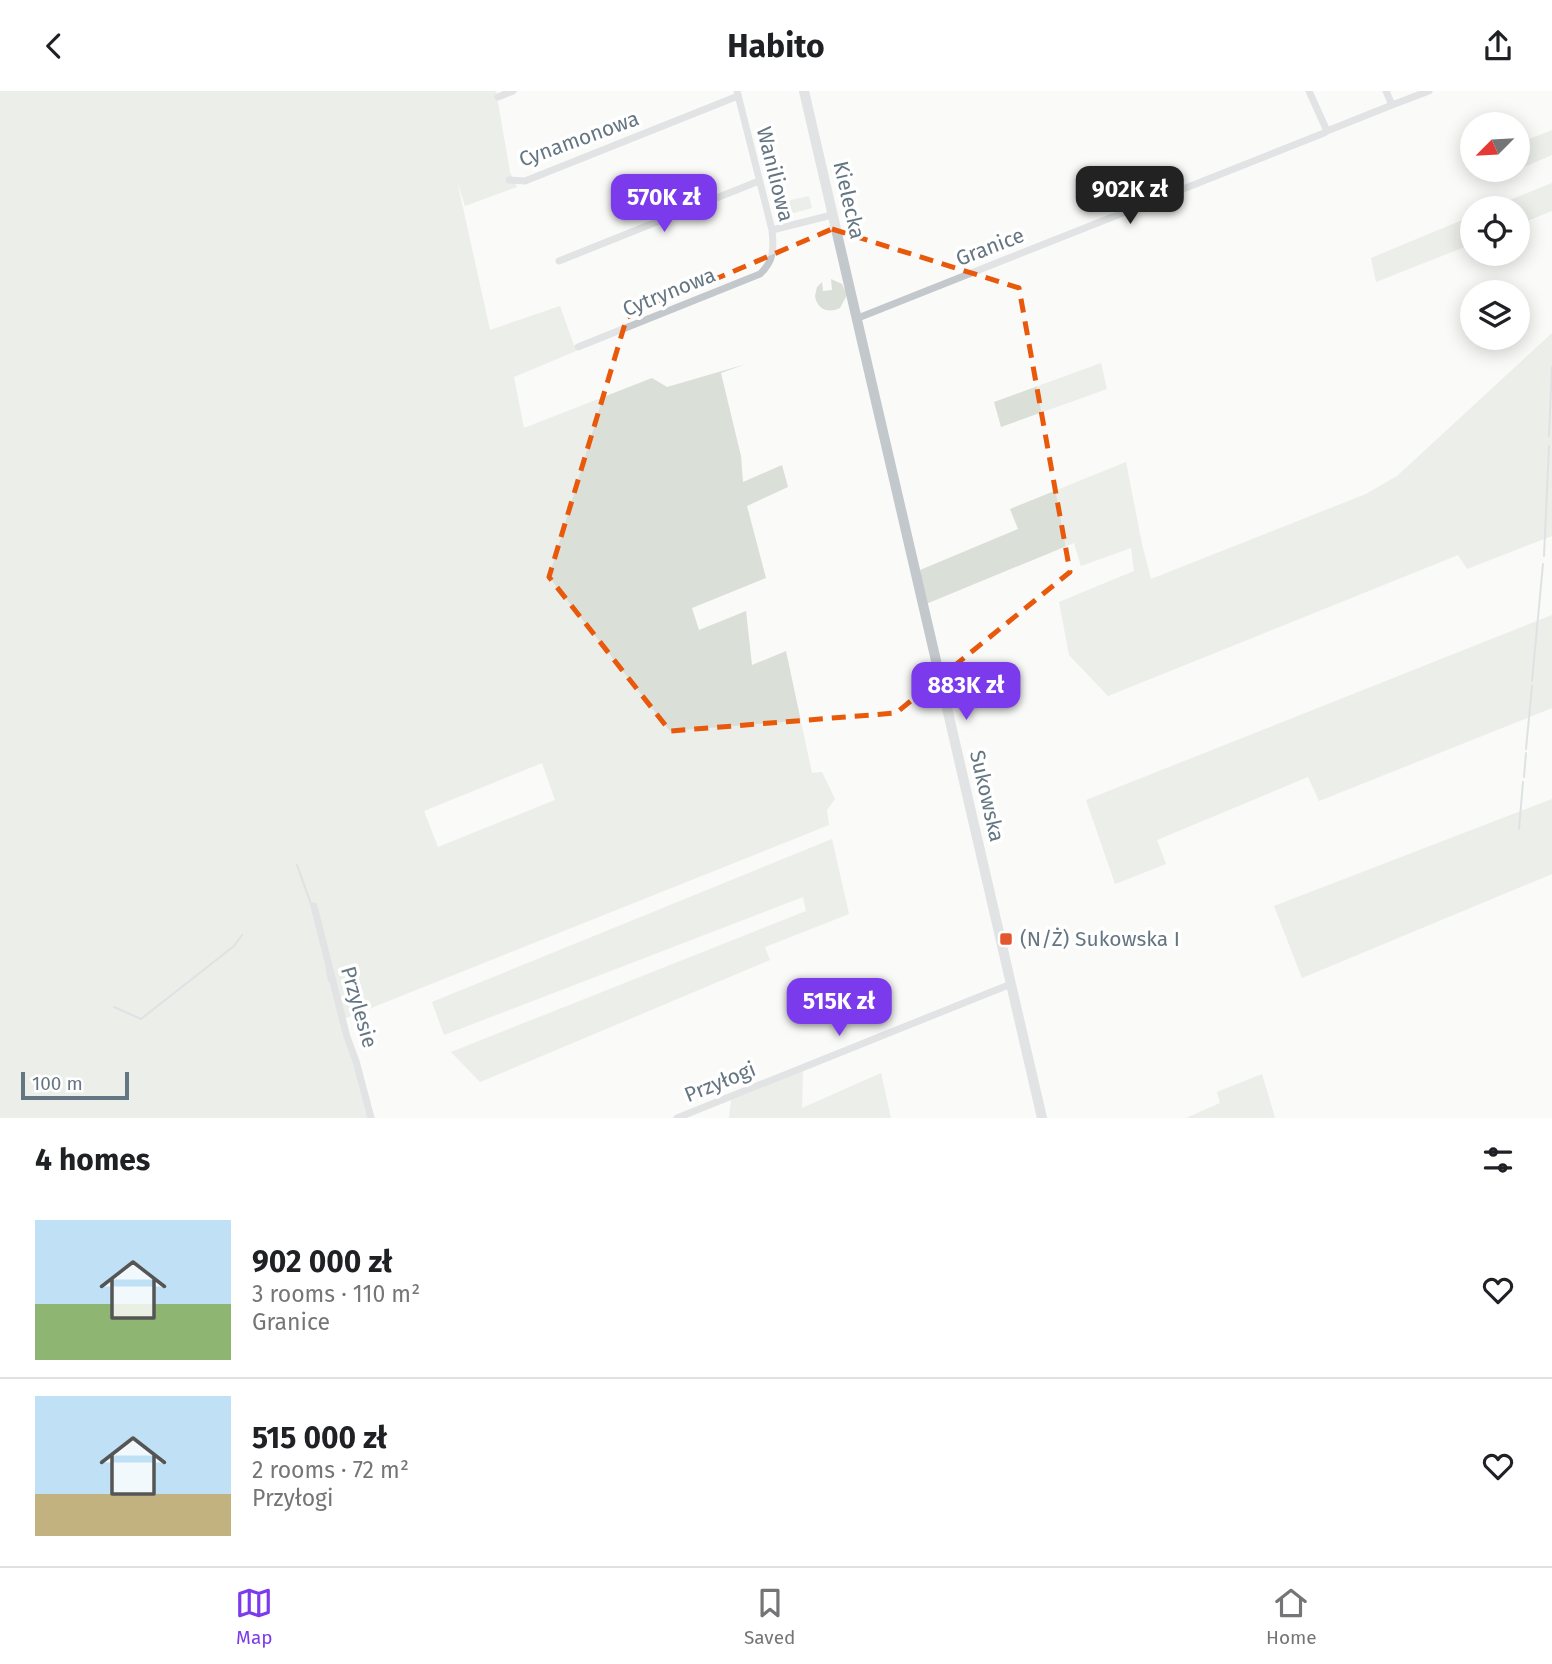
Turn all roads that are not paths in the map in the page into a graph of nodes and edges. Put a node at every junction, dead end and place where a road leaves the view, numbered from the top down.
1 (513, 91) edge
2 (804, 91) edge
3 (1308, 91) edge
4 (1386, 91) edge
5 (1429, 91) edge
6 (737, 94) edge
7 (498, 97) dead end
8 (1392, 105) junction
9 (1327, 131) junction
10 (509, 180) dead end
11 (759, 181) junction
12 (832, 215) junction
13 (772, 230) junction
14 (559, 261) dead end
15 (770, 265) joint
16 (858, 318) junction
17 (578, 347) dead end
18 (314, 906) dead end
19 (1011, 984) junction
20 (371, 1118) edge
21 (677, 1118) edge
22 (1042, 1118) edge

1 - 7 street
2 - 12 street, Kielecka
3 - 9 street
4 - 8 street
5 - 8 street, Granice
6 - 10 street, Cynamonowa
6 - 11 street, Waniliowa
8 - 9 street, Granice
9 - 16 street, Granice
11 - 13 street, Waniliowa
11 - 14 street
12 - 13 street
12 - 16 street, Kielecka
13 - 15 street, Waniliowa
15 - 17 street, Cytrynowa
16 - 19 street, Sukowska
18 - 20 street, Przylesie
19 - 21 street, Przyłogi
19 - 22 street, Sukowska

